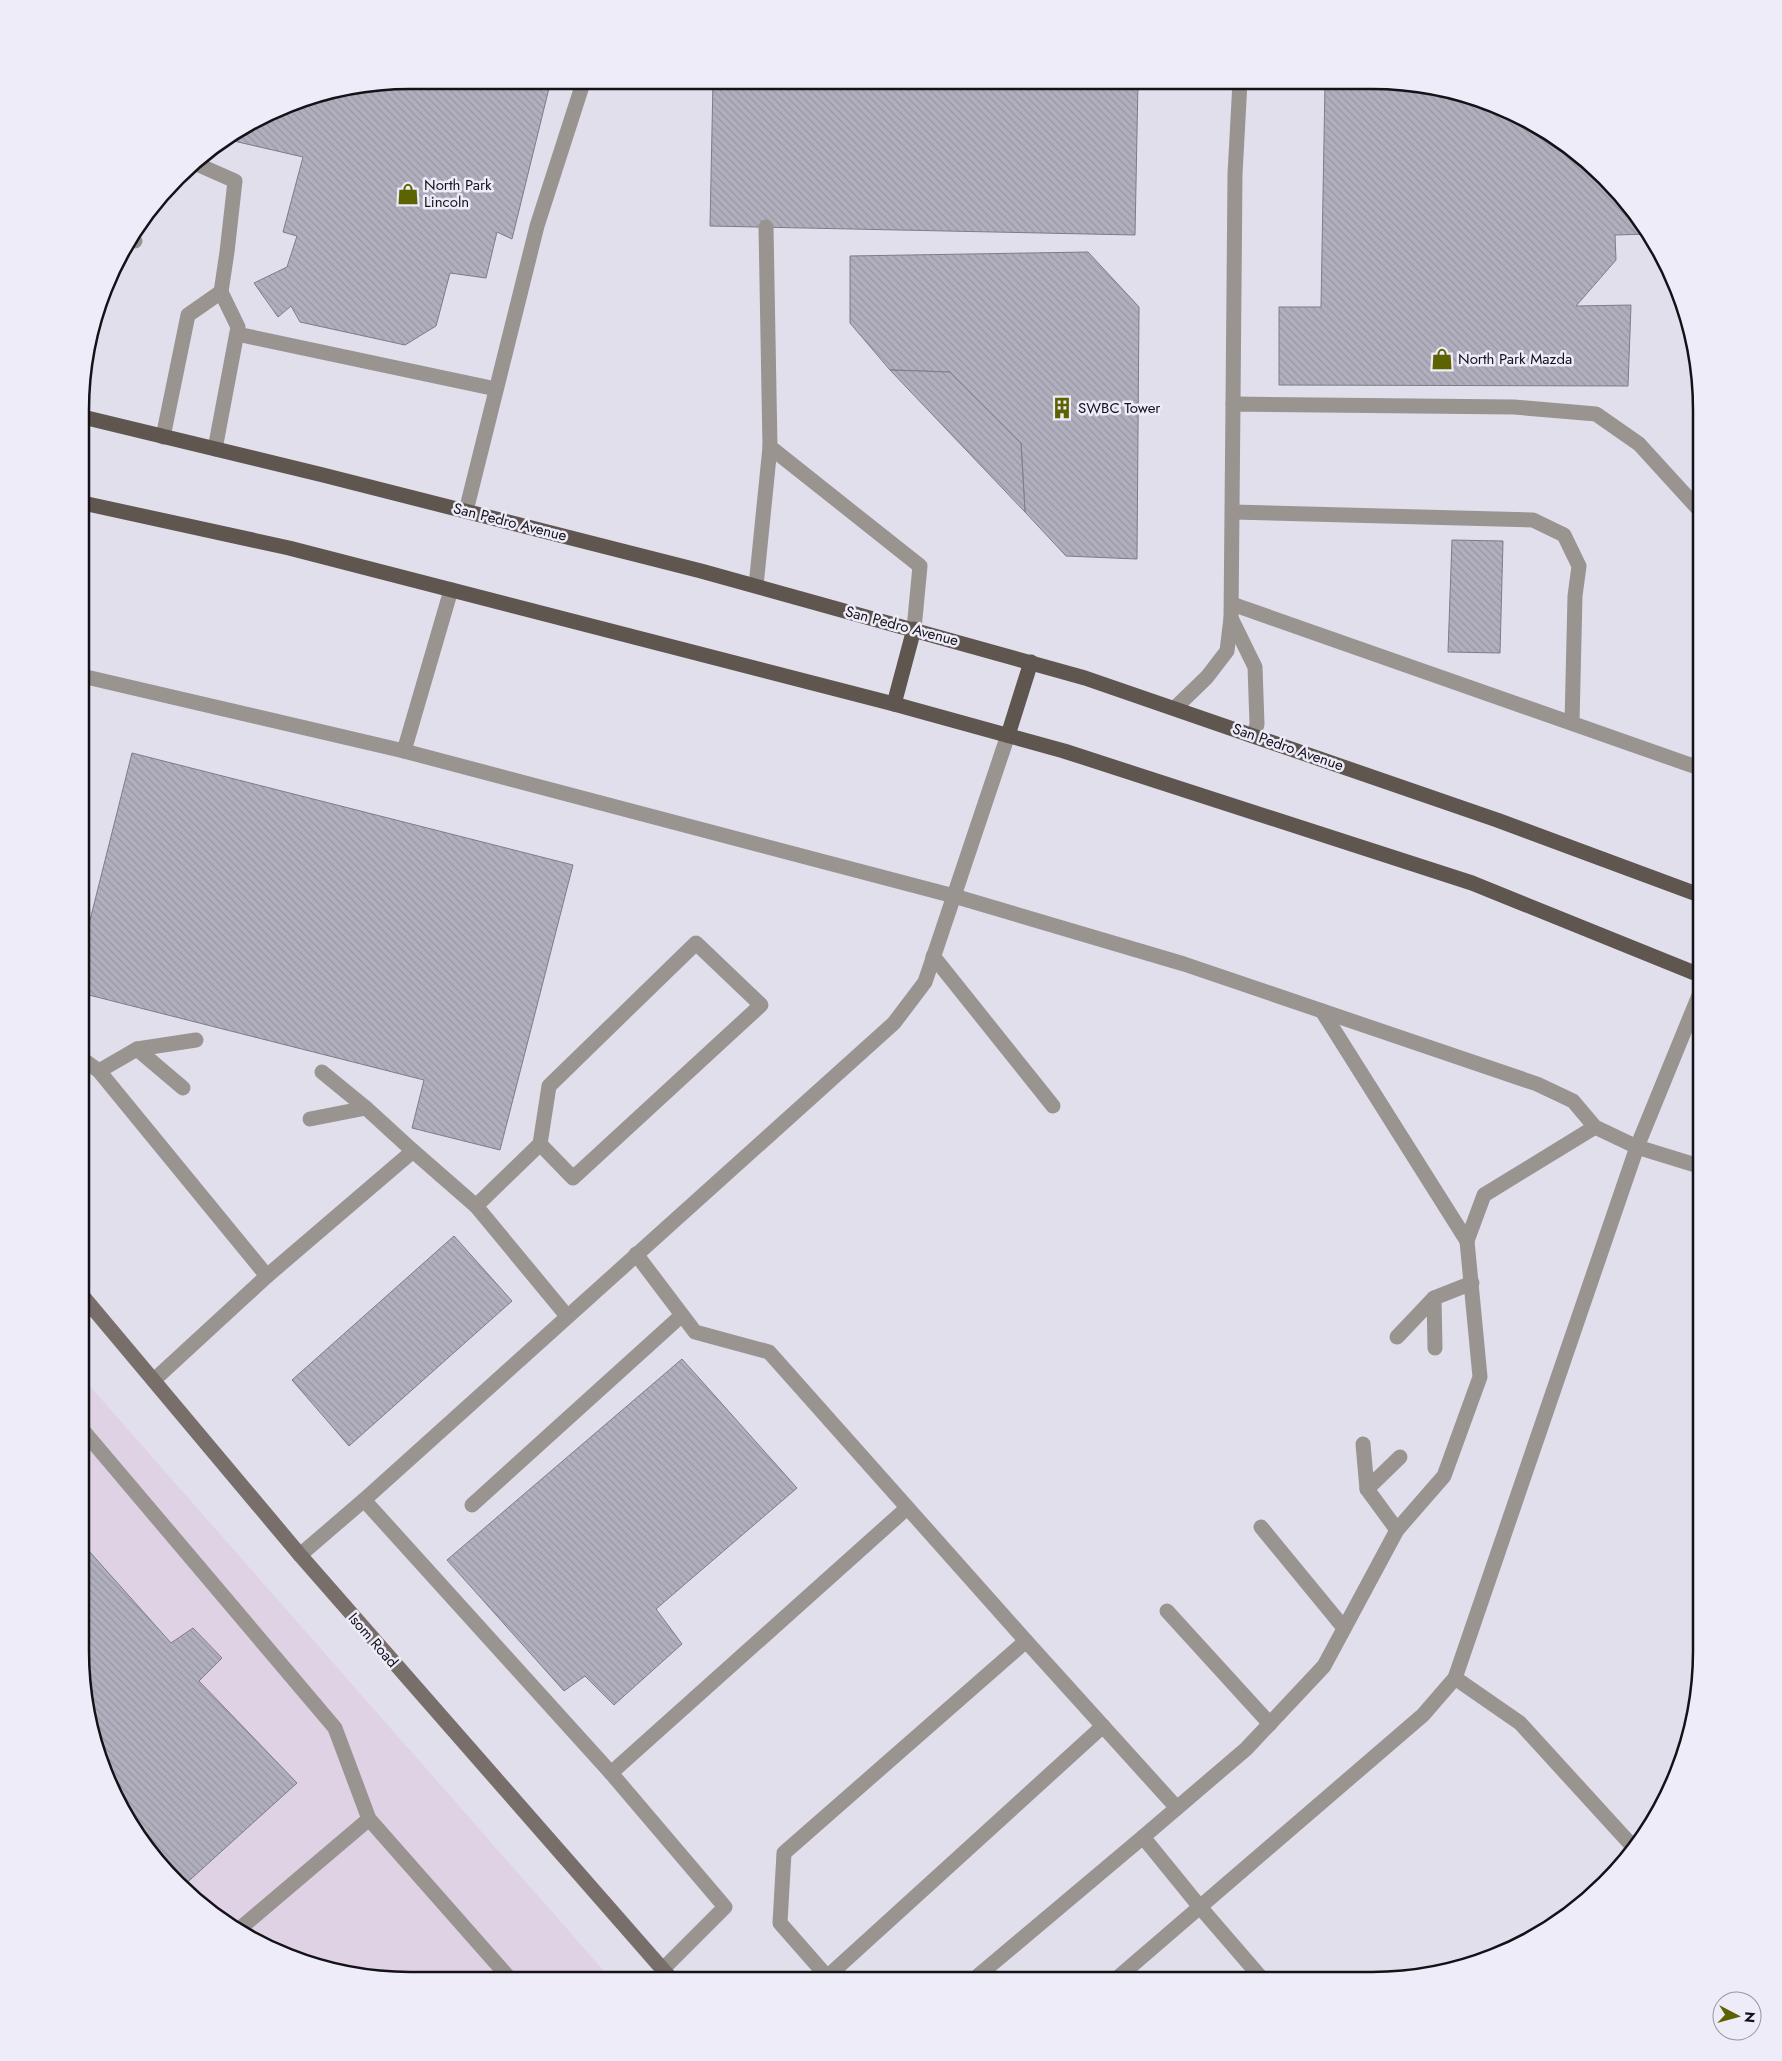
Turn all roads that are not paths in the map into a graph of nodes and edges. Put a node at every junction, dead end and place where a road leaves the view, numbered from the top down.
1 (581, 89) edge
2 (1240, 89) edge
3 (201, 166) edge
4 (766, 227) dead end
5 (221, 292) junction
6 (237, 334) junction
7 (496, 389) junction
8 (1233, 404) junction
9 (89, 419) edge
10 (163, 437) junction
11 (770, 447) junction
12 (215, 449) junction
13 (1693, 503) edge
14 (89, 505) edge
15 (466, 511) junction
16 (1233, 512) junction
17 (756, 586) junction
18 (451, 590) junction
19 (1232, 611) junction
20 (914, 629) junction
21 (1031, 662) junction
22 (89, 678) edge
23 (894, 704) junction
24 (1175, 708) junction
25 (1572, 723) junction
26 (1008, 735) junction
27 (1254, 736) junction
28 (404, 750) junction
29 (1693, 766) edge
30 (1693, 893) edge
31 (954, 896) junction
32 (933, 956) junction
33 (1693, 972) edge
34 (1693, 1010) edge
35 (1322, 1011) junction
36 (196, 1040) dead end
37 (137, 1049) junction
38 (89, 1064) edge
39 (99, 1071) junction
40 (322, 1072) dead end
41 (183, 1088) dead end
42 (1053, 1106) dead end
43 (366, 1108) junction
44 (310, 1119) dead end
45 (1595, 1127) junction
46 (540, 1144) junction
47 (1637, 1146) junction
48 (413, 1151) junction
49 (1693, 1164) edge
50 (476, 1206) junction
51 (1468, 1241) junction
52 (636, 1254) junction
53 (267, 1276) junction
54 (1472, 1283) junction
55 (1434, 1298) junction
56 (89, 1303) edge
57 (682, 1315) junction
58 (567, 1316) junction
59 (1397, 1337) dead end
60 (1435, 1348) dead end
61 (154, 1380) junction
62 (89, 1439) edge
63 (1363, 1444) dead end
64 (1400, 1457) dead end
65 (1367, 1489) junction
66 (364, 1500) junction
67 (472, 1505) dead end
68 (907, 1508) junction
69 (1261, 1527) dead end
70 (1397, 1530) junction
71 (300, 1555) junction
72 (1167, 1611) dead end
73 (1344, 1628) junction
74 (1026, 1642) junction
75 (1455, 1678) junction
76 (1270, 1724) junction
77 (1103, 1726) junction
78 (611, 1773) junction
79 (1177, 1808) junction
80 (369, 1818) junction
81 (1143, 1837) junction
82 (1630, 1843) edge
83 (1200, 1908) junction
84 (243, 1926) edge
85 (505, 1972) edge
86 (664, 1972) edge
87 (670, 1972) edge
88 (823, 1972) edge
89 (837, 1972) edge
90 (983, 1972) edge
91 (1124, 1972) edge
92 (1256, 1972) edge

1 - 7 lane
2 - 8 lane
3 - 5 lane
4 - 11 lane
5 - 6 lane
5 - 10 lane
6 - 7 lane
6 - 12 lane
7 - 15 lane
8 - 13 lane
8 - 16 lane
9 - 10 main road, San Pedro Avenue
10 - 12 main road, San Pedro Avenue
11 - 17 lane
11 - 20 lane
12 - 15 main road, San Pedro Avenue
14 - 18 main road
15 - 17 main road, San Pedro Avenue
16 - 19 lane
16 - 25 lane
17 - 20 main road, San Pedro Avenue
18 - 23 main road
18 - 28 lane
19 - 24 lane
19 - 25 lane
19 - 27 lane
20 - 21 main road, San Pedro Avenue
20 - 23 main road
21 - 24 main road, San Pedro Avenue
21 - 26 main road
22 - 28 lane
23 - 26 main road
24 - 27 main road, San Pedro Avenue
25 - 29 lane
26 - 31 lane
26 - 33 main road
27 - 30 main road, San Pedro Avenue
28 - 31 lane
31 - 32 lane
31 - 35 lane
32 - 42 lane
32 - 52 lane
34 - 47 lane
35 - 45 lane
35 - 51 lane
36 - 37 lane
37 - 39 lane
37 - 41 lane
38 - 39 lane
39 - 53 lane
40 - 43 lane
43 - 44 lane
43 - 48 lane
45 - 47 lane
45 - 51 lane
46 - 46 lane
46 - 50 lane
47 - 49 lane
47 - 75 lane
48 - 50 lane
48 - 53 lane
50 - 58 lane
51 - 54 lane
52 - 57 lane
52 - 58 lane
53 - 61 lane
54 - 55 lane
54 - 70 lane
55 - 59 lane
55 - 60 lane
56 - 61 street, Isom Road
57 - 67 lane
57 - 68 lane
58 - 66 lane
61 - 71 street, Isom Road
62 - 80 lane
63 - 65 lane
64 - 65 lane
65 - 70 lane
66 - 71 lane
66 - 78 lane
68 - 74 lane
68 - 78 lane
69 - 73 lane
70 - 73 lane
71 - 86 street, Isom Road
72 - 76 lane
73 - 76 lane
74 - 77 lane
74 - 88 lane
75 - 82 lane
75 - 83 lane
76 - 79 lane
77 - 79 lane
77 - 89 lane
78 - 87 lane
79 - 81 lane
80 - 84 lane
80 - 85 lane
81 - 83 lane
81 - 90 lane
83 - 91 lane
83 - 92 lane

